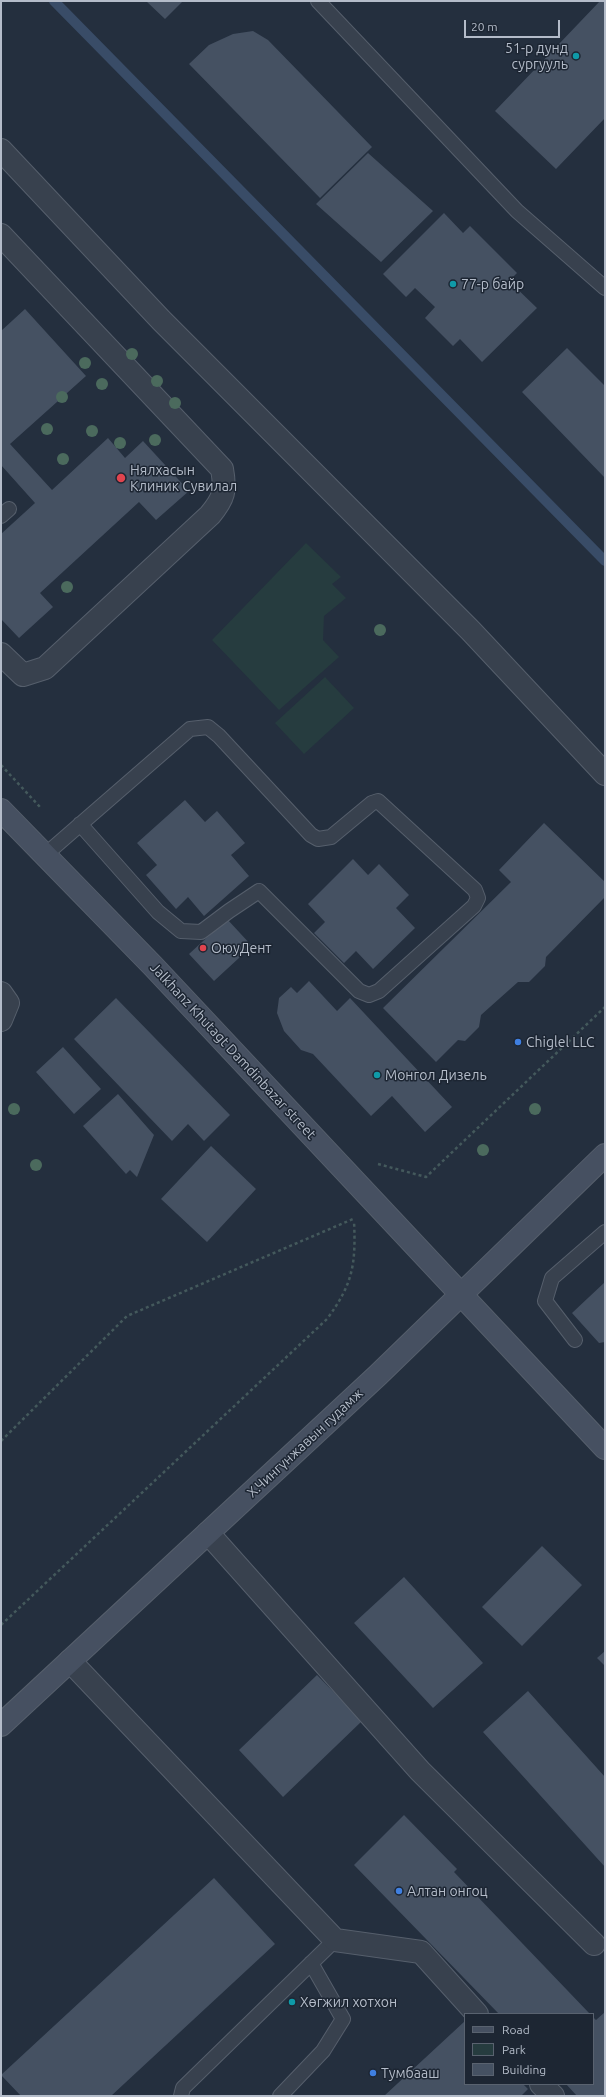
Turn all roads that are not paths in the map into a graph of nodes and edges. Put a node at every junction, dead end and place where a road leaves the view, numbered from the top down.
1 (318, 1) edge
2 (1, 150) edge
3 (1, 235) edge
4 (605, 288) edge
5 (1, 654) edge
6 (605, 774) edge
7 (1, 810) edge
8 (80, 824) junction
9 (45, 855) junction
10 (1, 993) edge
11 (1, 1020) edge
12 (605, 1155) edge
13 (605, 1232) edge
14 (462, 1295) junction
15 (575, 1340) dead end
16 (605, 1448) edge
17 (208, 1533) junction
18 (70, 1661) junction
19 (1, 1725) edge
20 (335, 1940) junction
21 (594, 1944) dead end
22 (311, 1963) junction
23 (476, 2013) edge
24 (542, 2085) edge
25 (181, 2096) edge
26 (280, 2096) edge
27 (553, 2096) edge

1 - 4 lane
2 - 6 street
3 - 5 street
7 - 9 main road, Jalkhanz Khutagt Damdinbazar street
8 - 8 lane
8 - 9 lane
9 - 14 main road, Jalkhanz Khutagt Damdinbazar street
10 - 11 street
12 - 14 main road, Х.Чингүнжавын гудамж
13 - 15 lane
14 - 16 main road, Jalkhanz Khutagt Damdinbazar street
14 - 17 main road, Х.Чингүнжавын гудамж
17 - 18 main road, Х.Чингүнжавын гудамж
17 - 21 street
18 - 19 main road, Х.Чингүнжавын гудамж
18 - 20 street
20 - 22 lane
20 - 23 street
22 - 25 lane
22 - 26 lane
24 - 27 street

